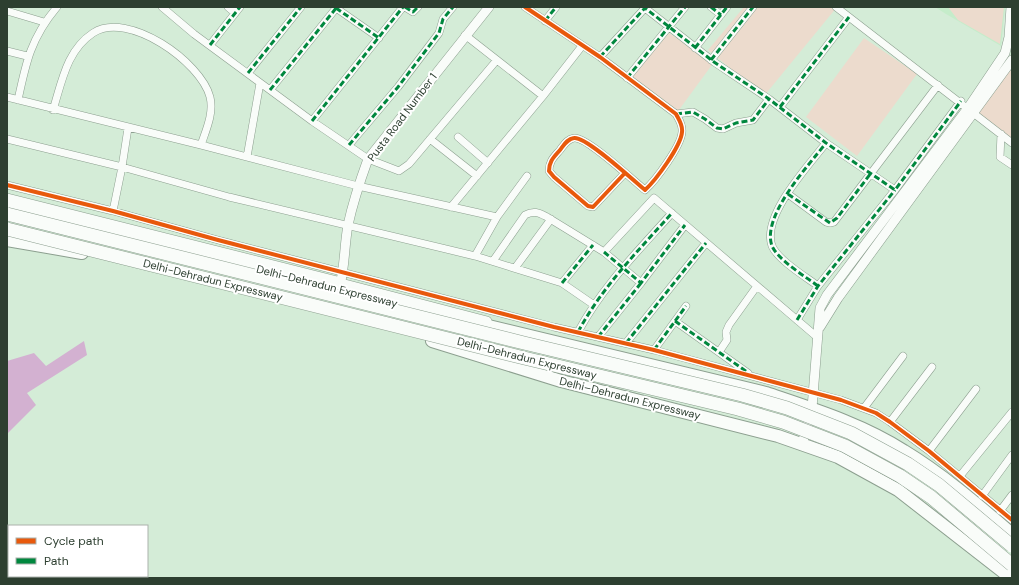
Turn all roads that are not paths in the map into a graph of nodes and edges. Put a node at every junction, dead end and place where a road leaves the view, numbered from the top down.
1 (57, 7) edge
2 (162, 7) edge
3 (228, 7) edge
4 (240, 7) edge
5 (301, 7) edge
6 (337, 7) edge
7 (404, 7) edge
8 (418, 7) edge
9 (453, 7) edge
10 (489, 7) edge
11 (525, 7) edge
12 (556, 7) edge
13 (644, 7) edge
14 (711, 7) edge
15 (727, 7) edge
16 (753, 7) edge
17 (836, 7) edge
18 (1011, 7) edge
19 (683, 8) edge
20 (7, 11) edge
21 (235, 13) junction
22 (721, 15) junction
23 (849, 17) junction
24 (545, 21) junction
25 (44, 22) junction
26 (669, 27) junction
27 (464, 35) junction
28 (379, 38) junction
29 (210, 45) junction
30 (582, 46) junction
31 (695, 48) junction
32 (7, 51) edge
33 (27, 56) junction
34 (600, 57) junction
35 (711, 60) junction
36 (1012, 60) edge
37 (496, 61) junction
38 (248, 73) junction
39 (627, 78) junction
40 (260, 82) junction
41 (938, 85) junction
42 (270, 90) junction
43 (543, 96) junction
44 (7, 97) edge
45 (770, 99) junction
46 (18, 100) junction
47 (960, 102) junction
48 (780, 107) junction
49 (53, 110) junction
50 (970, 110) junction
51 (676, 114) junction
52 (312, 121) junction
53 (128, 128) junction
54 (1001, 134) junction
55 (458, 138) dead end
56 (7, 139) edge
57 (430, 139) junction
58 (826, 143) junction
59 (1012, 143) edge
60 (201, 145) junction
61 (349, 145) junction
62 (246, 157) junction
63 (368, 159) junction
64 (488, 163) junction
65 (122, 166) junction
66 (1012, 166) edge
67 (625, 173) junction
68 (871, 173) junction
69 (477, 176) junction
70 (527, 176) dead end
71 (7, 185) edge
72 (358, 186) junction
73 (646, 190) junction
74 (895, 190) junction
75 (788, 194) junction
76 (654, 198) junction
77 (7, 207) edge
78 (451, 207) junction
79 (113, 211) junction
80 (672, 213) junction
81 (496, 217) junction
82 (551, 219) junction
83 (685, 225) junction
84 (348, 226) junction
85 (7, 229) edge
86 (7, 240) edge
87 (706, 243) junction
88 (593, 245) junction
89 (604, 252) junction
90 (475, 256) junction
91 (493, 261) junction
92 (515, 268) junction
93 (623, 268) junction
94 (344, 272) junction
95 (562, 283) junction
96 (641, 283) junction
97 (340, 286) junction
98 (757, 286) junction
99 (818, 286) junction
100 (594, 305) junction
101 (686, 306) dead end
102 (797, 320) junction
103 (675, 321) junction
104 (504, 330) junction
105 (578, 332) junction
106 (817, 334) junction
107 (598, 337) junction
108 (626, 343) junction
109 (654, 350) junction
110 (719, 352) junction
111 (903, 356) dead end
112 (489, 359) junction
113 (932, 367) dead end
114 (752, 376) junction
115 (976, 389) dead end
116 (813, 393) junction
117 (812, 408) junction
118 (864, 408) junction
119 (1012, 412) edge
120 (890, 422) junction
121 (802, 444) junction
122 (929, 451) junction
123 (1012, 455) edge
124 (960, 476) junction
125 (1012, 495) edge
126 (982, 496) junction
127 (1000, 511) junction
128 (1012, 520) edge
129 (1012, 534) edge
130 (1012, 546) edge
131 (1012, 565) edge
132 (1011, 578) edge

1 - 25 street
2 - 29 street
3 - 21 street
4 - 21 street
5 - 38 street
6 - 28 street
6 - 42 street
7 - 8 street
7 - 28 street
9 - 61 street
10 - 27 street, Pusta Road Number 1
11 - 24 street
12 - 24 street
13 - 26 street
13 - 34 street
14 - 22 street
15 - 22 street
16 - 35 street
17 - 23 street
18 - 50 street
19 - 26 street
20 - 25 street
21 - 29 street
22 - 31 street
23 - 41 street
23 - 48 street
24 - 30 street
25 - 33 street
26 - 31 street
26 - 39 street
27 - 37 street
27 - 63 street, Pusta Road Number 1
28 - 52 street
29 - 38 street
30 - 34 street
30 - 43 street
31 - 35 street
32 - 33 street
33 - 46 street
34 - 39 street
35 - 45 street
36 - 50 street
37 - 43 street
37 - 57 street
38 - 40 street
39 - 51 street
40 - 42 street
40 - 62 street
41 - 47 street
41 - 68 street
42 - 52 street
43 - 64 street
44 - 46 street
45 - 48 street
45 - 51 street
46 - 49 street
47 - 50 street
47 - 74 street
48 - 58 street
49 - 53 street
49 - 60 street
50 - 54 street
50 - 106 street
51 - 73 street
52 - 61 street
53 - 60 street
53 - 65 street
54 - 59 street
54 - 66 street
55 - 64 street
56 - 65 street
57 - 63 street
57 - 69 street
58 - 68 street
58 - 75 street
60 - 62 street
61 - 63 street
62 - 72 street
63 - 72 street, Pusta Road Number 1
64 - 69 street
65 - 79 street
65 - 84 street
67 - 67 street
67 - 73 street
68 - 74 street
68 - 75 street
69 - 78 street
70 - 81 street
71 - 79 street
72 - 78 street
72 - 84 street, Pusta Road Number 1
73 - 76 street
74 - 99 street
75 - 99 street
76 - 80 street
76 - 89 street
77 - 97 highway, Delhi–Dehradun Expressway
77 - 130 highway, Delhi-Dehradun Expressway, bridge
78 - 81 street
79 - 94 street
80 - 83 street
80 - 93 street
81 - 90 street
82 - 88 street
82 - 91 street
82 - 92 street
83 - 87 street
83 - 96 street
84 - 90 street
84 - 94 street, Pusta Road Number 1
85 - 131 highway, Delhi-Dehradun Expressway, bridge
86 - 112 highway, Delhi–Dehradun Expressway
87 - 98 street
87 - 108 street
88 - 89 street
88 - 95 street
89 - 93 street
90 - 91 street
91 - 92 street
92 - 95 street
93 - 96 street
93 - 100 street
94 - 97 street, Pusta Road Number 1
94 - 105 street
95 - 100 street
96 - 107 street
97 - 104 highway, Delhi–Dehradun Expressway
98 - 102 street
98 - 110 street
99 - 102 street
100 - 105 street
101 - 103 street
102 - 106 street
103 - 109 street
103 - 110 street
104 - 112 street
104 - 117 highway, Delhi–Dehradun Expressway
105 - 107 street
106 - 116 street
107 - 108 street
108 - 109 street
109 - 114 street
110 - 114 street
111 - 118 street
112 - 121 highway, Delhi–Dehradun Expressway
113 - 120 street
114 - 116 street
115 - 122 street
116 - 117 street
116 - 118 street
117 - 121 street
117 - 129 highway, Delhi–Dehradun Expressway
118 - 120 street
119 - 124 street
120 - 122 street
121 - 132 highway, Delhi–Dehradun Expressway
122 - 124 street
123 - 126 street
124 - 126 street
125 - 127 street
126 - 127 street
127 - 128 street

